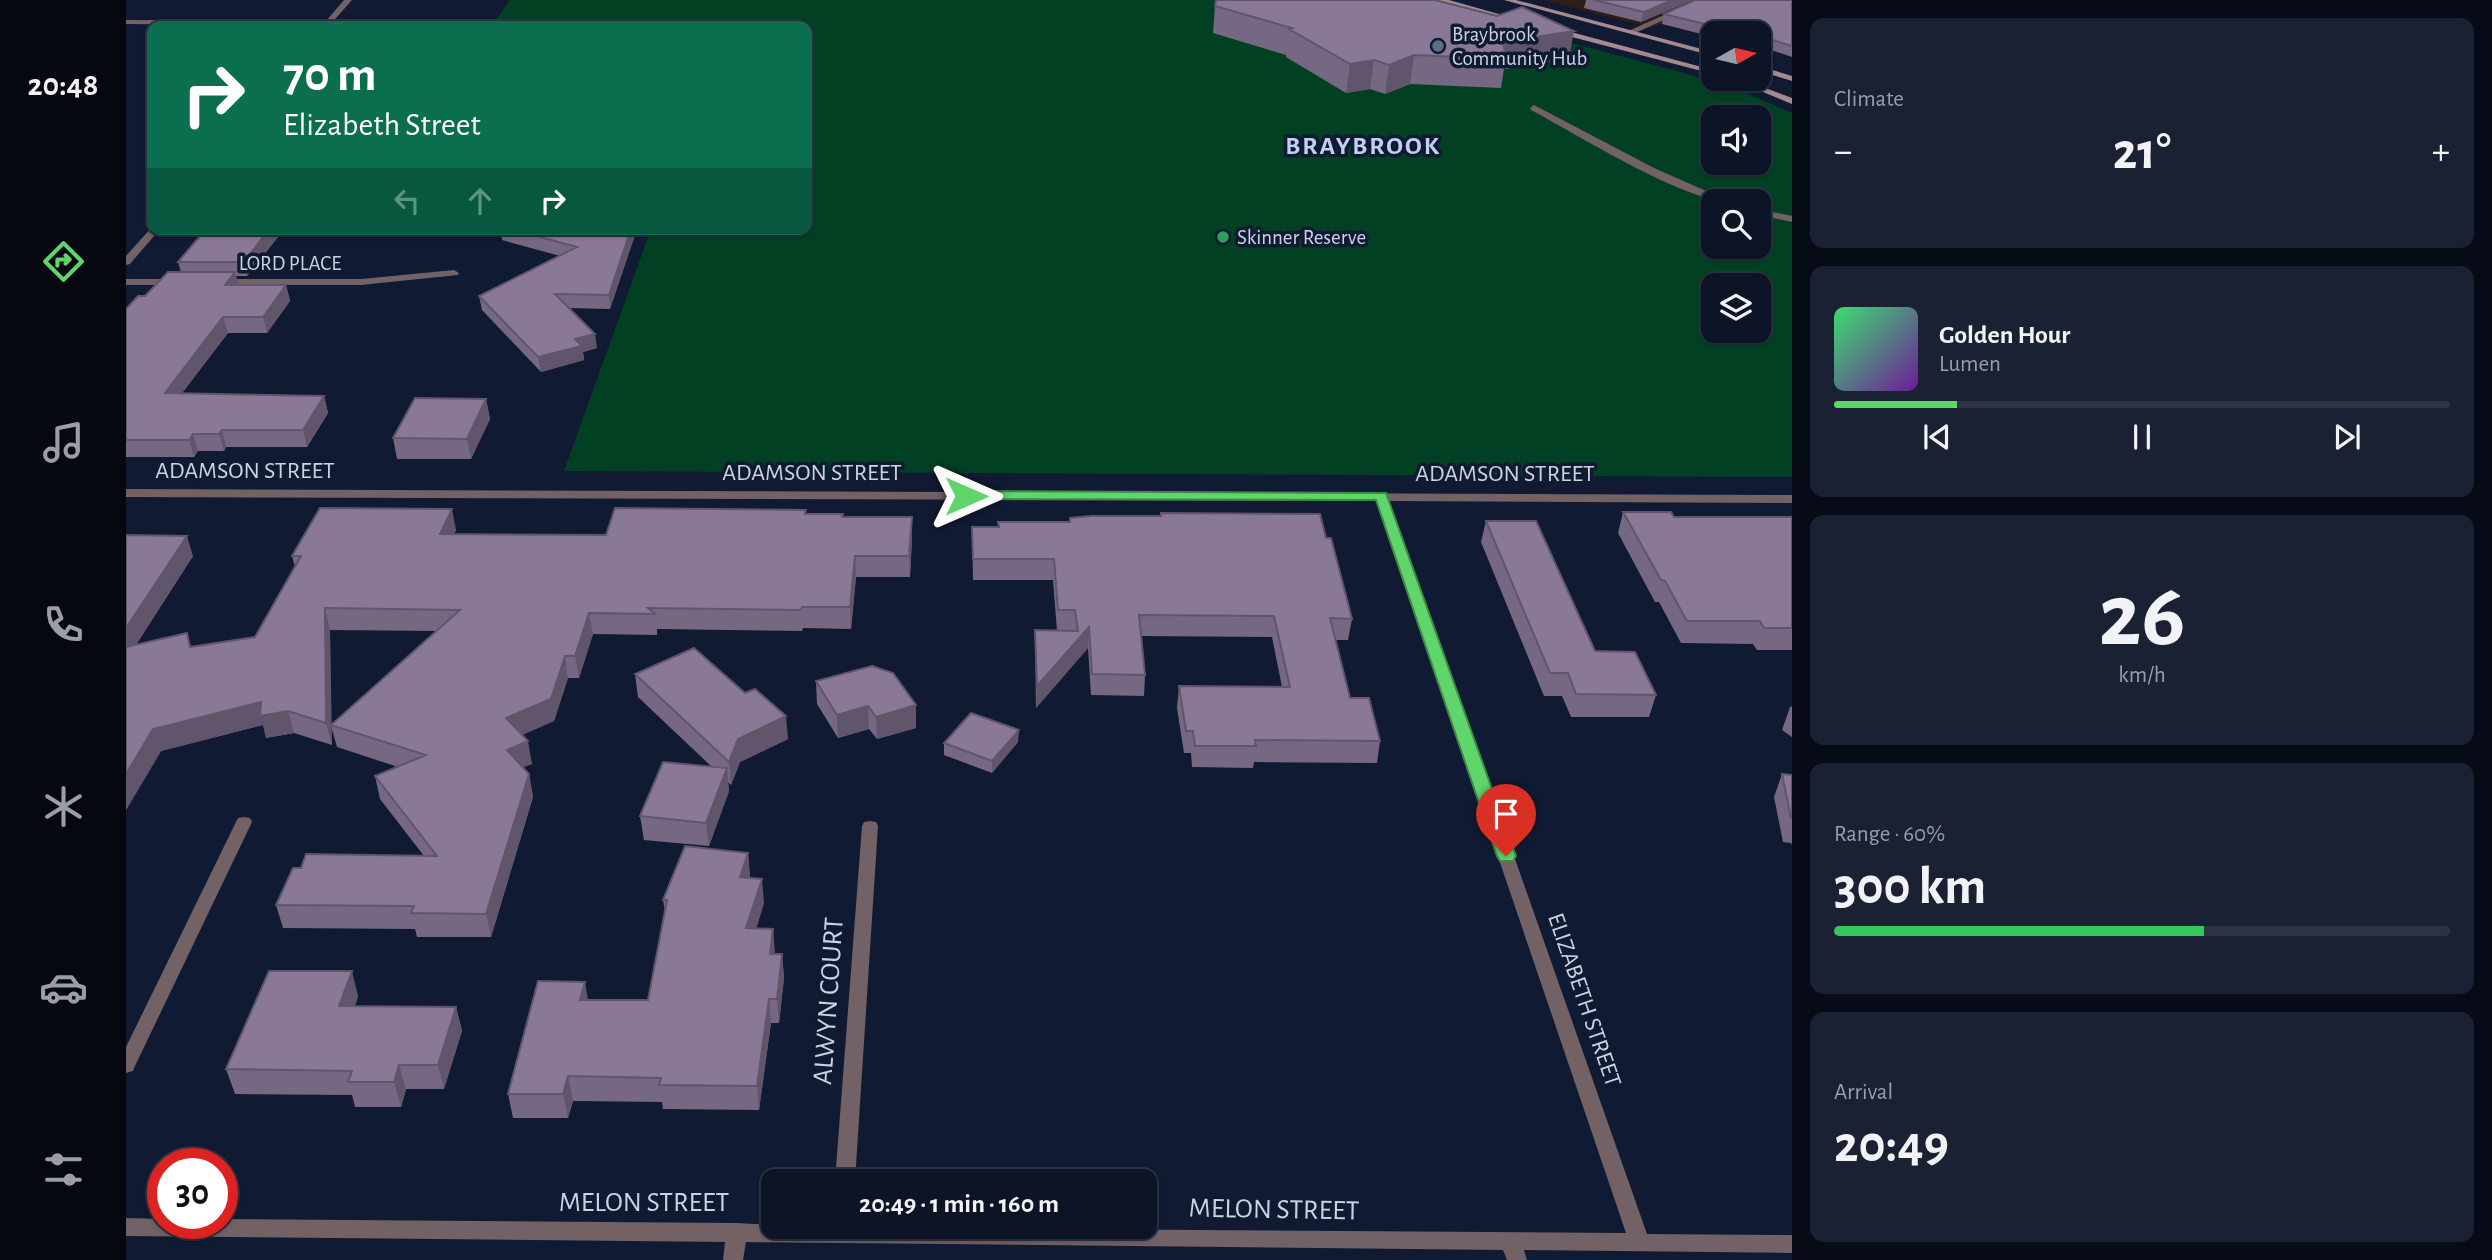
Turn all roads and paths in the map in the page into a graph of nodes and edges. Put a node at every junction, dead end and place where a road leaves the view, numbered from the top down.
1 (348, 0) edge
2 (1441, 0) edge
3 (1508, 0) edge
4 (1704, 0) edge
5 (330, 21) edge
6 (1522, 21) edge
7 (1588, 21) junction
8 (126, 22) edge
9 (147, 22) edge
10 (1630, 32) junction
11 (1701, 51) edge
12 (1701, 69) edge
13 (1771, 72) edge
14 (1792, 79) edge
15 (1766, 91) edge
16 (1792, 101) edge
17 (1534, 108) dead end
18 (1701, 194) edge
19 (1771, 215) edge
20 (1792, 219) edge
21 (150, 235) edge
22 (126, 262) edge
23 (454, 273) dead end
24 (126, 282) edge
25 (194, 282) edge
26 (208, 282) edge
27 (126, 493) edge
28 (1381, 496) junction
29 (1792, 499) edge
30 (244, 822) dead end
31 (870, 825) dead end
32 (126, 1066) edge
33 (846, 1169) edge
34 (126, 1227) edge
35 (737, 1231) junction
36 (761, 1231) edge
37 (1144, 1239) edge
38 (1640, 1243) junction
39 (1792, 1244) edge
40 (1514, 1250) edge
41 (733, 1260) edge

1 - 5 street
2 - 6 main road
3 - 7 main road
4 - 10 street
7 - 10 main road
7 - 12 main road
8 - 9 street
10 - 11 main road
13 - 14 main road
15 - 16 main road
17 - 18 street
19 - 20 street
21 - 22 street
23 - 26 street, LORD PLACE
24 - 25 street
27 - 28 street, ADAMSON STREET
28 - 29 street, ADAMSON STREET
28 - 38 street, ELIZABETH STREET
30 - 32 street
31 - 33 street, ALWYN COURT
34 - 35 street, MELON STREET
35 - 36 street, MELON STREET
35 - 41 street
37 - 40 street, MELON STREET
38 - 39 street, MELON STREET
38 - 40 street, MELON STREET

